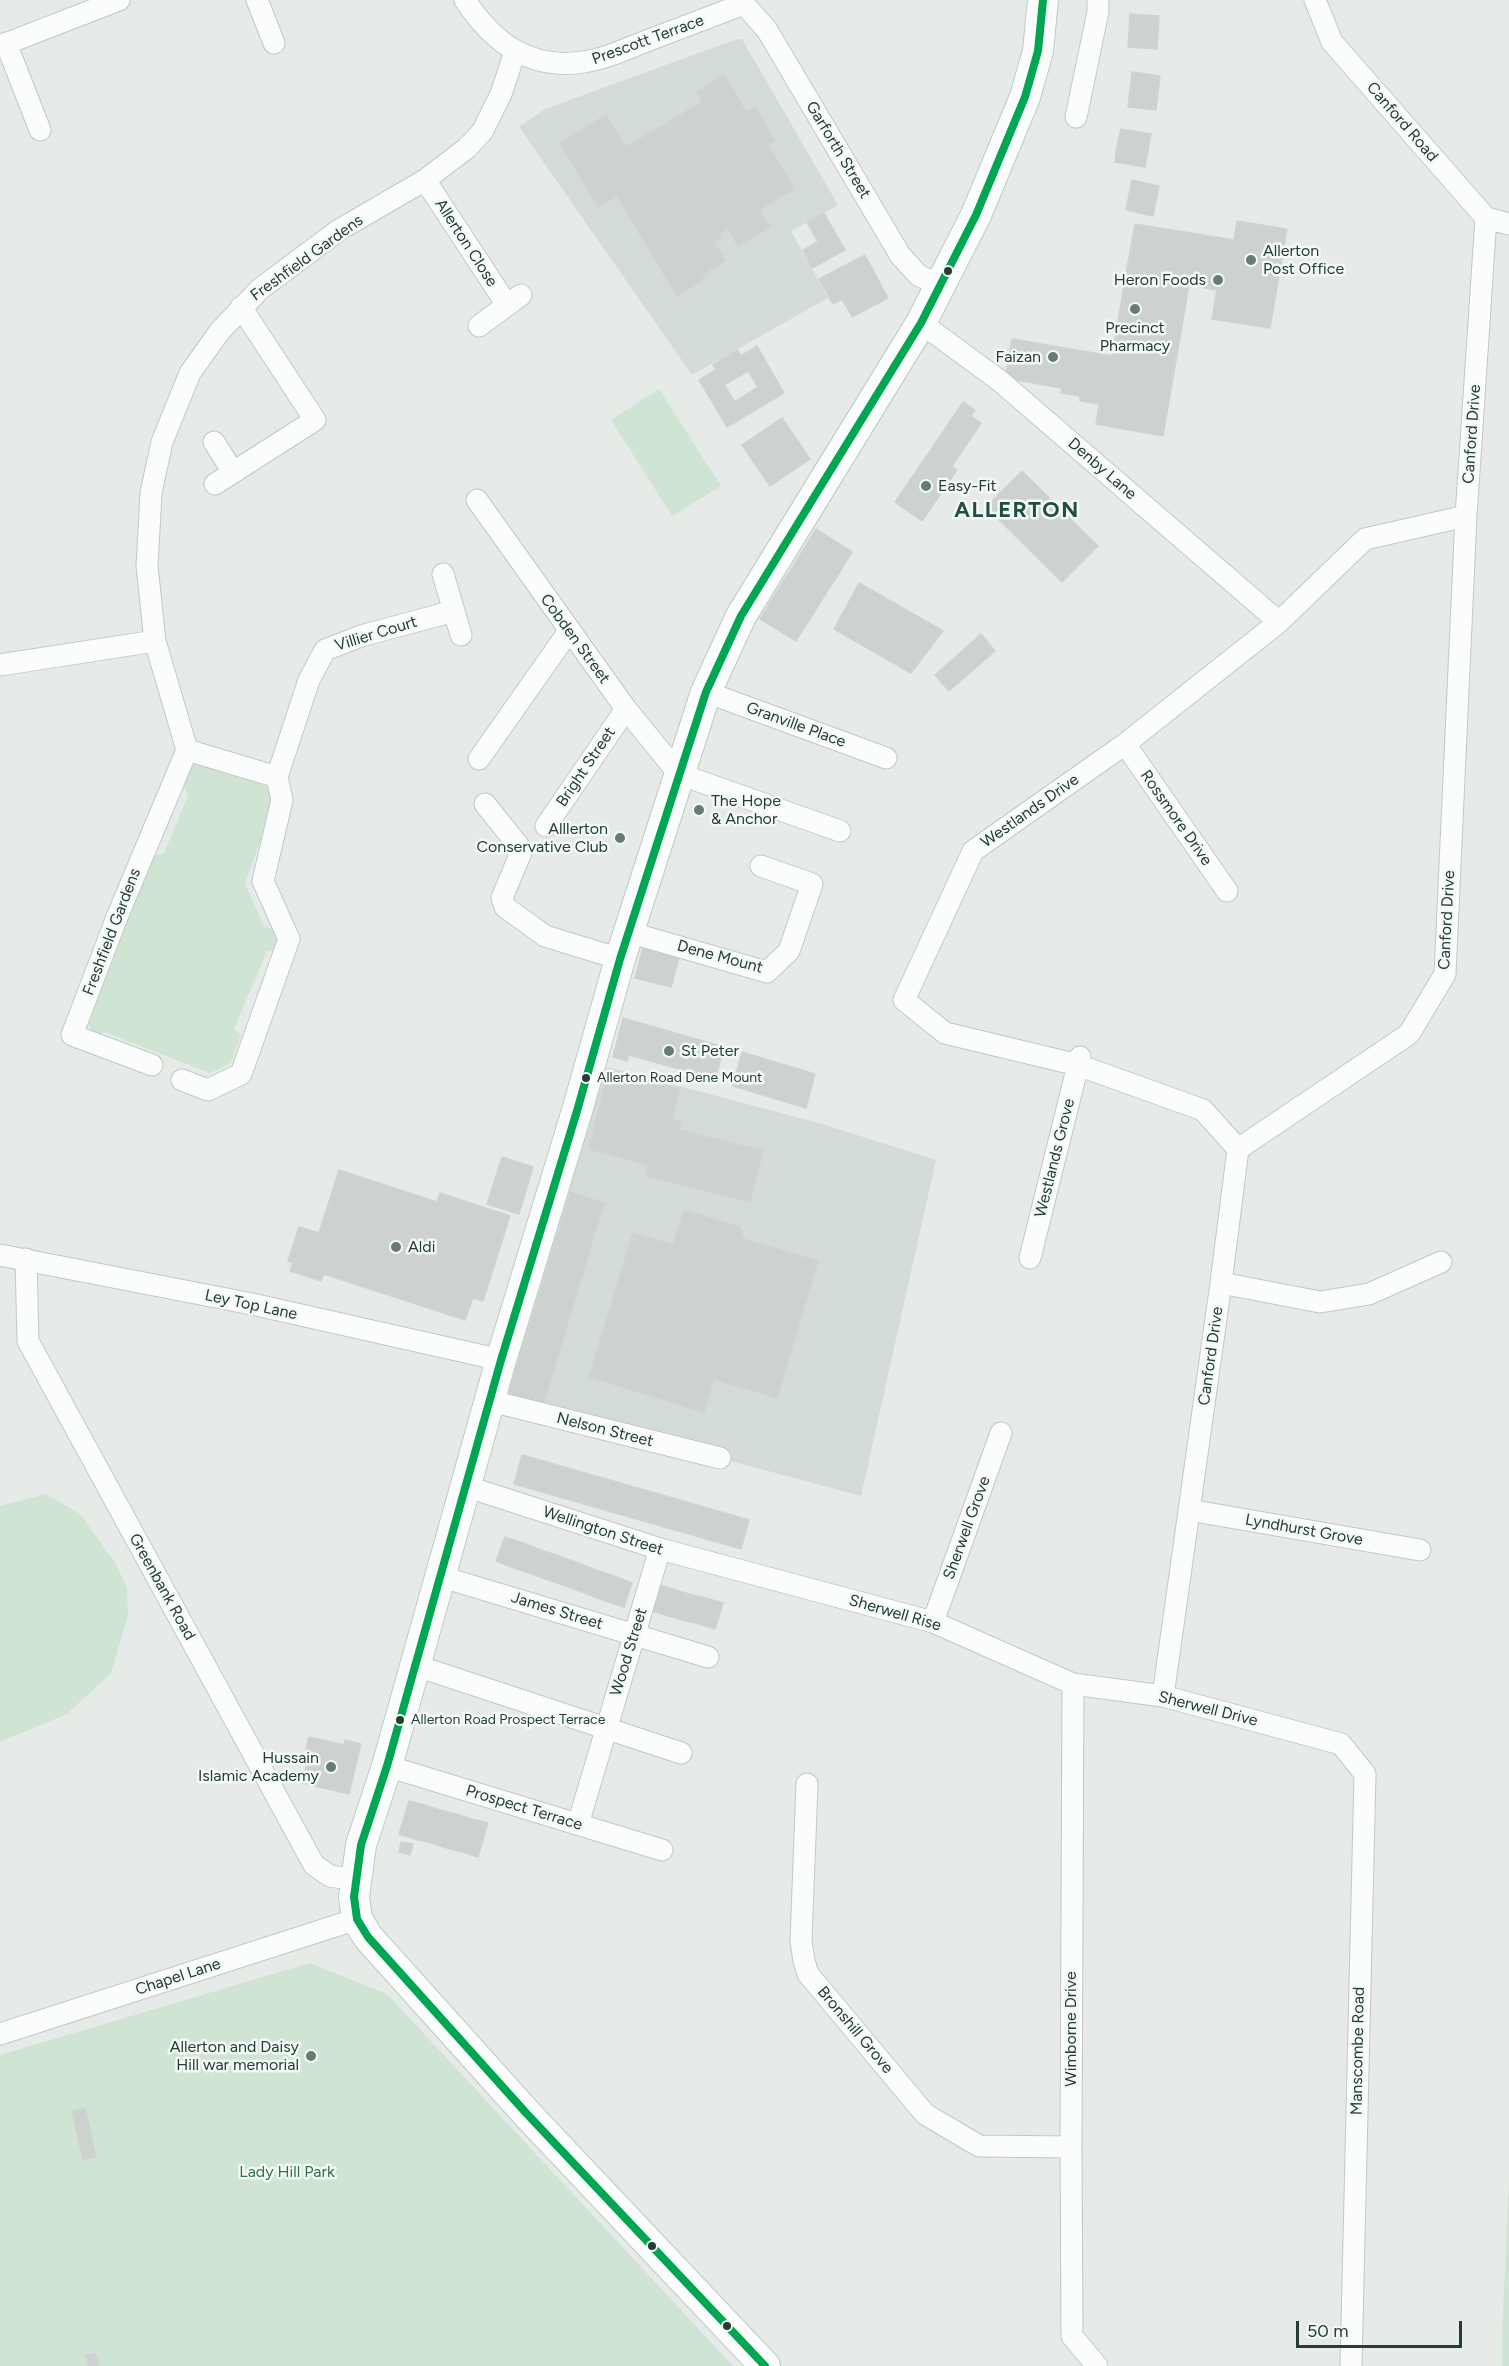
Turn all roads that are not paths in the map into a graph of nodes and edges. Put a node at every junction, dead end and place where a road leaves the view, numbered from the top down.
1 (119, 0) edge
2 (257, 0) edge
3 (465, 0) edge
4 (1043, 0) edge
5 (1098, 0) edge
6 (1315, 0) edge
7 (745, 2) edge
8 (274, 43) dead end
9 (3, 44) edge
10 (515, 52) junction
11 (1076, 117) dead end
12 (40, 130) dead end
13 (425, 180) junction
14 (1486, 218) junction
15 (1509, 224) edge
16 (940, 286) junction
17 (242, 307) junction
18 (921, 323) junction
19 (479, 326) dead end
20 (214, 442) dead end
21 (233, 472) junction
22 (215, 484) dead end
23 (477, 500) dead end
24 (1466, 516) junction
25 (443, 574) dead end
26 (454, 611) junction
27 (1279, 622) junction
28 (569, 631) junction
29 (461, 635) dead end
30 (155, 641) junction
31 (0, 665) edge
32 (706, 692) junction
33 (626, 709) junction
34 (1125, 744) junction
35 (187, 750) junction
36 (886, 758) dead end
37 (479, 759) dead end
38 (679, 774) junction
39 (277, 777) junction
40 (485, 804) dead end
41 (546, 826) dead end
42 (840, 831) dead end
43 (761, 866) dead end
44 (1227, 891) dead end
45 (624, 945) junction
46 (1079, 1061) junction
47 (152, 1065) dead end
48 (182, 1080) dead end
49 (1238, 1149) junction
50 (0, 1255) edge
51 (1030, 1258) dead end
52 (26, 1259) junction
53 (1441, 1263) dead end
54 (1221, 1283) junction
55 (501, 1359) junction
56 (491, 1401) junction
57 (1001, 1433) dead end
58 (720, 1458) dead end
59 (465, 1486) junction
60 (1189, 1510) junction
61 (660, 1549) junction
62 (1420, 1550) dead end
63 (743, 1572) joint
64 (439, 1576) junction
65 (933, 1622) junction
66 (634, 1635) junction
67 (708, 1657) dead end
68 (414, 1665) junction
69 (1073, 1684) junction
70 (1163, 1696) junction
71 (606, 1729) junction
72 (1341, 1744) joint
73 (681, 1753) dead end
74 (387, 1766) junction
75 (807, 1784) dead end
76 (578, 1824) junction
77 (662, 1850) dead end
78 (356, 1880) junction
79 (357, 1919) junction
80 (0, 2034) edge
81 (1071, 2147) junction
82 (765, 2366) edge
83 (1097, 2366) edge
84 (1351, 2366) edge

1 - 9 street
2 - 8 street
3 - 10 street
4 - 16 street
5 - 11 street
6 - 14 street, Canford Road
7 - 10 street, Prescott Terrace
7 - 16 street, Garforth Street
9 - 12 street
10 - 13 street, Freshfield Gardens
13 - 17 street, Freshfield Gardens
13 - 19 street, Allerton Close
14 - 15 street
14 - 24 street, Canford Drive
16 - 18 street
17 - 21 street
17 - 30 street, Freshfield Gardens
18 - 27 street, Denby Lane
18 - 32 street
20 - 21 street
21 - 22 street
23 - 28 street, Cobden Street
24 - 27 street, Westlands Drive
24 - 49 street, Canford Drive
25 - 26 street
26 - 29 street
26 - 39 street, Villier Court
27 - 34 street, Westlands Drive
28 - 33 street, Cobden Street
28 - 37 street
30 - 31 street
30 - 35 street, Freshfield Gardens
32 - 36 street, Granville Place
32 - 38 street
33 - 38 street, Cobden Street
33 - 41 street, Bright Street
34 - 44 street, Rossmore Drive
34 - 46 street, Westlands Drive
35 - 39 street
35 - 47 street, Freshfield Gardens
38 - 42 street
38 - 45 street
39 - 48 street
40 - 45 street
43 - 45 street, Dene Mount
45 - 55 street
46 - 49 street, Westlands Drive
46 - 51 street, Westlands Grove
49 - 54 street, Canford Drive
50 - 52 street, Ley Top Lane
52 - 55 street, Ley Top Lane
52 - 78 street, Greenbank Road
53 - 54 street
54 - 60 street, Canford Drive
55 - 56 street
56 - 58 street, Nelson Street
56 - 59 street
57 - 65 street, Sherwell Grove
59 - 61 street, Wellington Street
59 - 64 street
60 - 62 street, Lyndhurst Grove
60 - 70 street, Canford Drive
61 - 63 street, Wellington Street
61 - 66 street, Wood Street
63 - 65 street, Sherwell Rise
64 - 66 street, James Street
64 - 68 street
65 - 69 street, Sherwell Rise
66 - 67 street, James Street
66 - 71 street, Wood Street
68 - 71 street
68 - 74 street
69 - 70 street, Sherwell Drive
69 - 81 street, Wimborne Drive
70 - 72 street, Sherwell Drive
71 - 73 street
71 - 76 street, Wood Street
72 - 84 street, Manscombe Road
74 - 76 street, Prospect Terrace
74 - 78 street
75 - 81 street, Bronshill Grove
76 - 77 street, Prospect Terrace
78 - 79 street
79 - 80 street, Chapel Lane
79 - 82 street
81 - 83 street, Wimborne Drive

